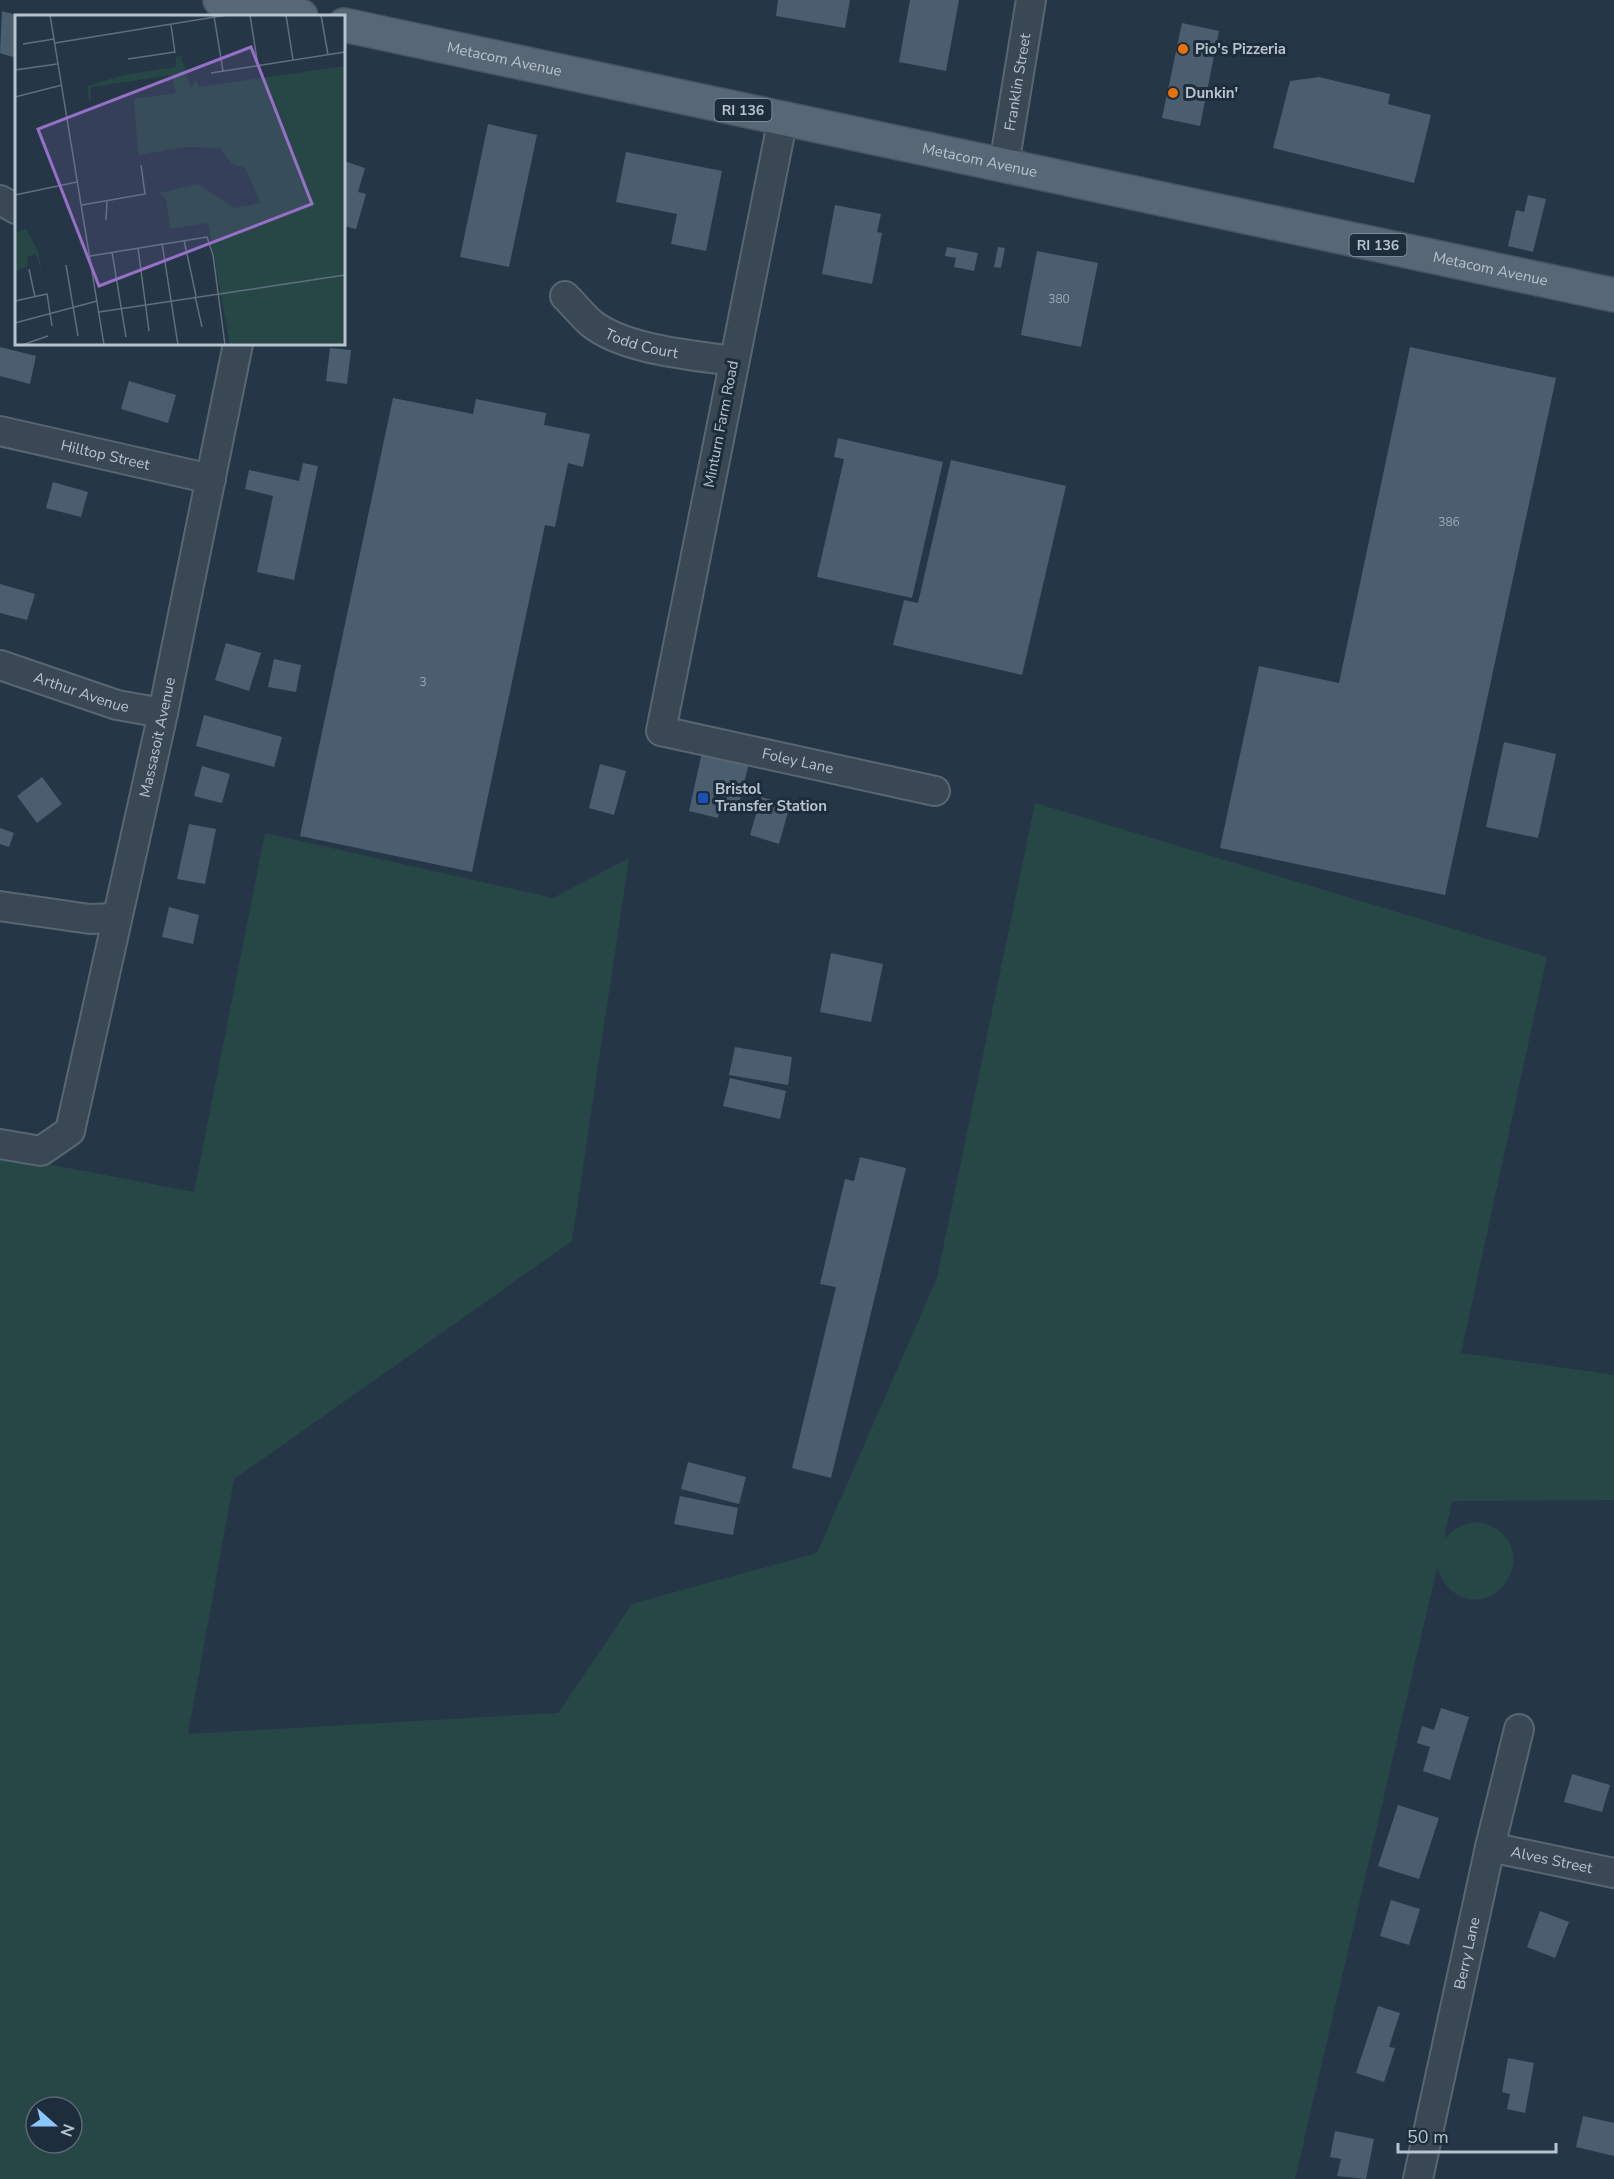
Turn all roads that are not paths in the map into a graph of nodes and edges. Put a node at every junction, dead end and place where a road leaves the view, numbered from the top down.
1 (220, 0) edge
2 (1031, 0) edge
3 (295, 15) edge
4 (345, 26) edge
5 (783, 118) junction
6 (1004, 165) junction
7 (0, 200) edge
8 (15, 208) edge
9 (1614, 295) edge
10 (565, 296) dead end
11 (238, 345) edge
12 (733, 361) junction
13 (0, 431) edge
14 (211, 479) junction
15 (0, 665) edge
16 (163, 713) junction
17 (661, 731) joint
18 (935, 791) dead end
19 (0, 906) edge
20 (116, 918) junction
21 (0, 1144) edge
22 (1519, 1729) dead end
23 (1490, 1847) junction
24 (1614, 1873) edge
25 (1420, 2179) edge

1 - 3 main road
2 - 6 street, Franklin Street
4 - 5 main road, Metacom Avenue / RI 136
5 - 6 main road, Metacom Avenue / RI 136
5 - 12 street, Minturn Farm Road
6 - 9 main road, Metacom Avenue / RI 136
7 - 8 street
10 - 12 street, Todd Court
11 - 14 street, Massasoit Avenue
12 - 17 street, Minturn Farm Road
13 - 14 street, Hilltop Street
14 - 16 street, Massasoit Avenue
15 - 16 street, Arthur Avenue
16 - 20 street, Massasoit Avenue
17 - 18 street, Foley Lane
19 - 20 street
20 - 21 street, Massasoit Avenue
22 - 23 street, Berry Lane
23 - 24 street, Alves Street
23 - 25 street, Berry Lane

